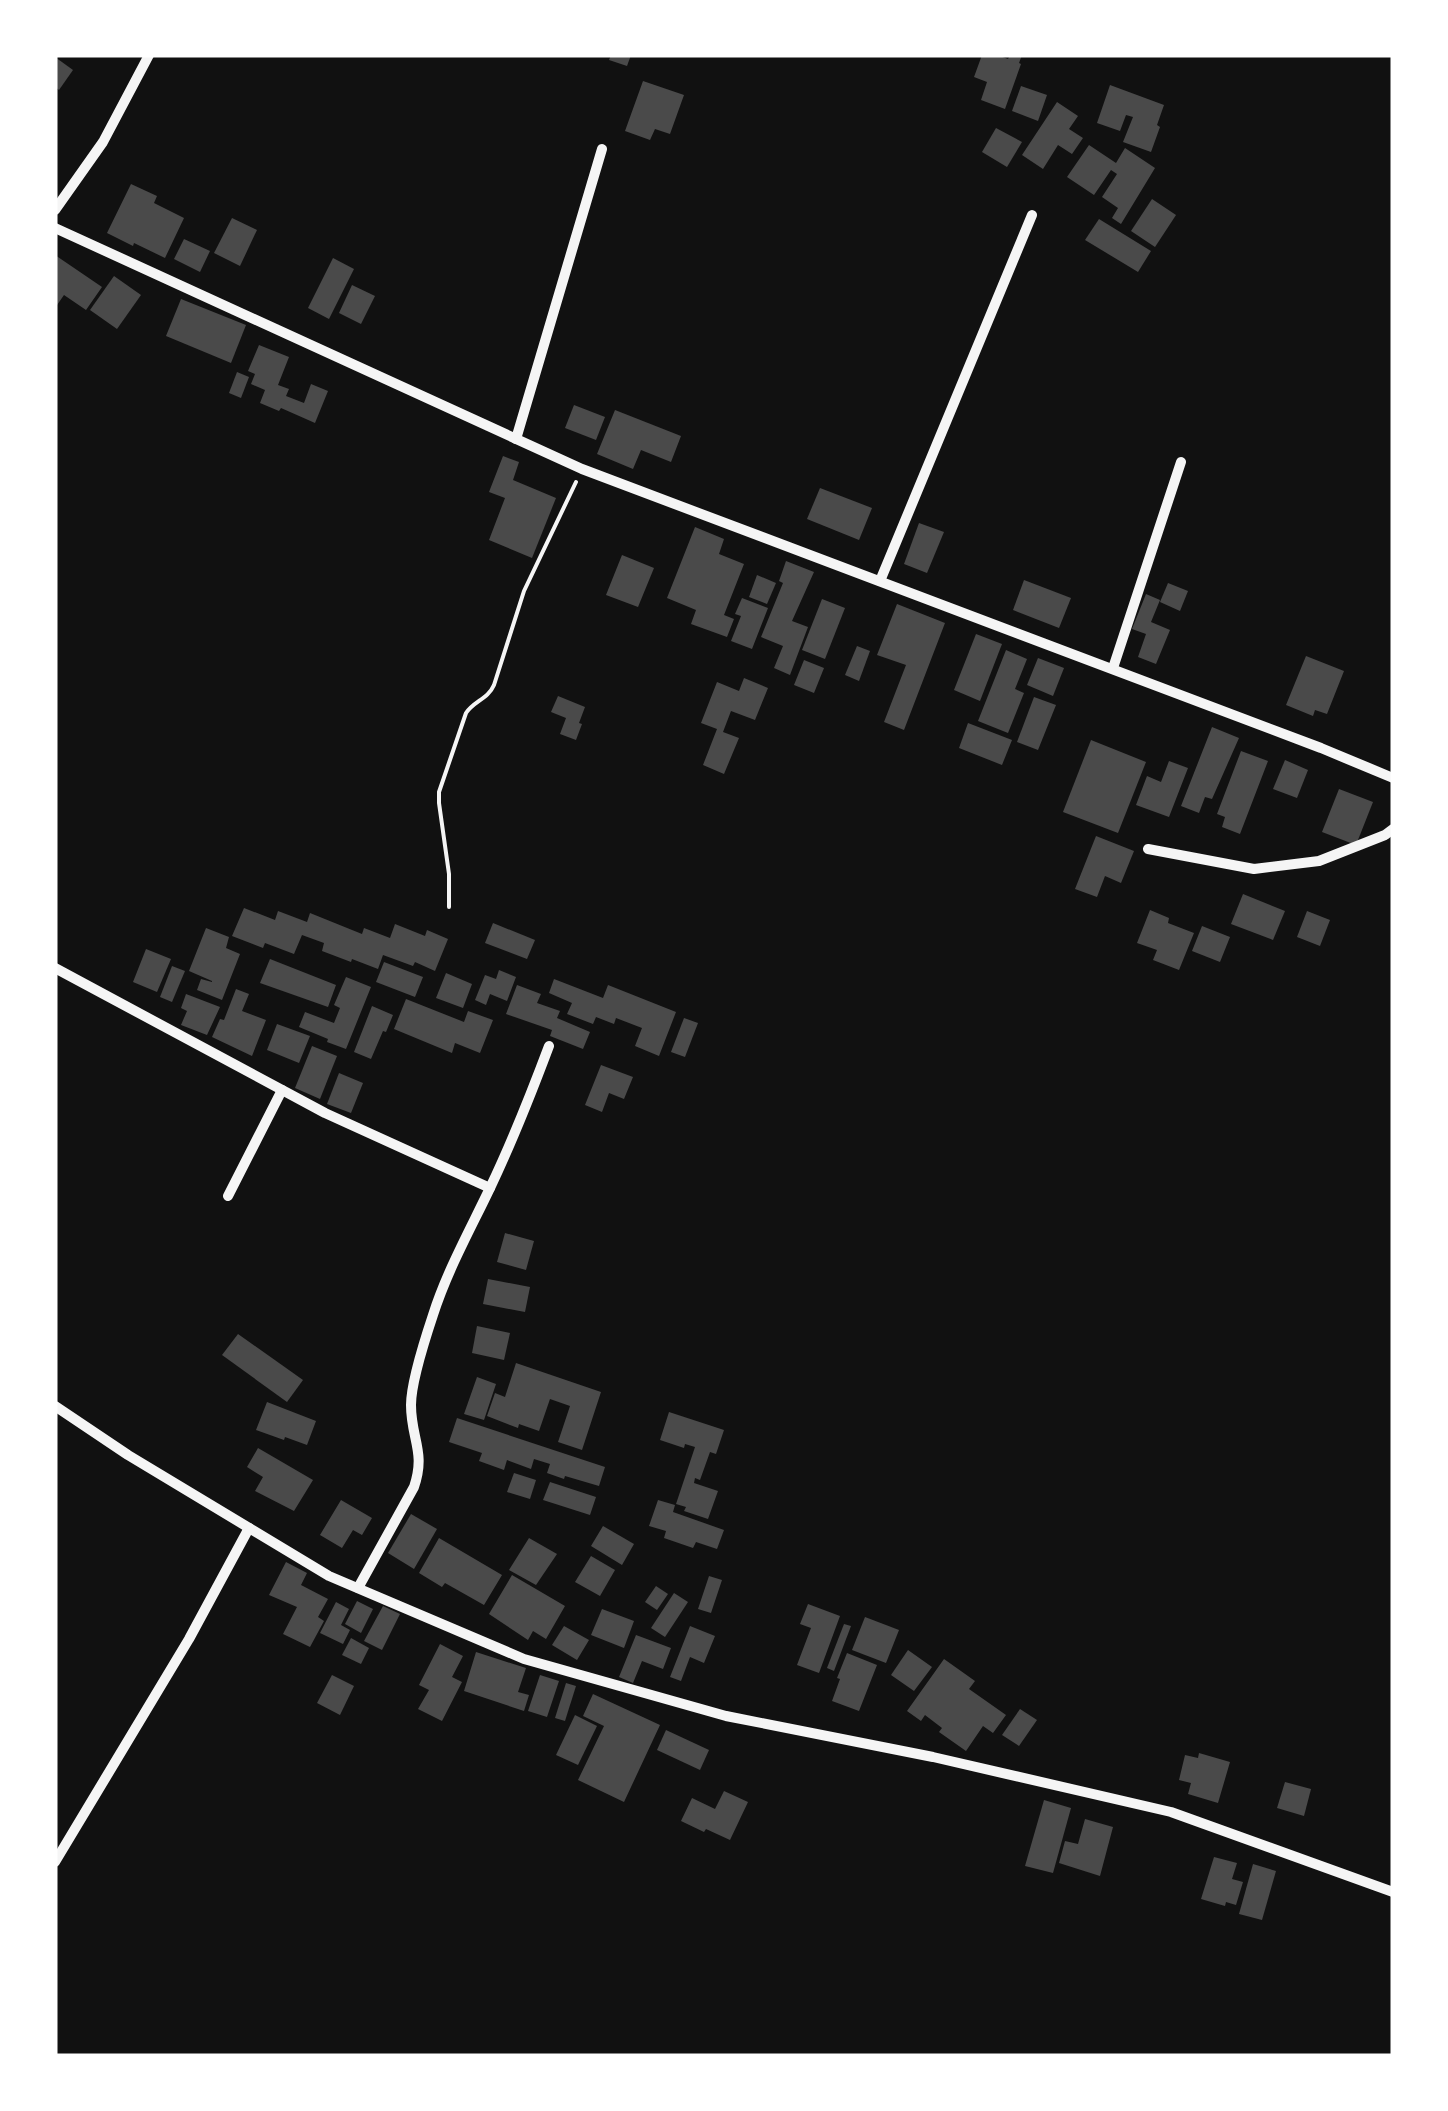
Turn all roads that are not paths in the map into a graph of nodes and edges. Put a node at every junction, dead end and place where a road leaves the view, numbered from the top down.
1 (149, 55) edge
2 (602, 149) dead end
3 (55, 210) edge
4 (1032, 215) dead end
5 (55, 228) edge
6 (516, 439) junction
7 (1182, 462) dead end
8 (880, 581) junction
9 (1112, 668) junction
10 (1393, 778) edge
11 (1393, 828) edge
12 (1148, 850) dead end
13 (55, 968) edge
14 (550, 1046) dead end
15 (282, 1090) junction
16 (490, 1188) junction
17 (228, 1196) dead end
18 (55, 1406) edge
19 (249, 1528) junction
20 (358, 1588) junction
21 (55, 1862) edge
22 (1393, 1892) edge

1 - 3 street
2 - 6 street
4 - 8 street
5 - 6 street
6 - 8 street
7 - 9 street
8 - 9 street
9 - 10 street
11 - 12 street
13 - 15 street
14 - 16 street
15 - 16 street
15 - 17 street
16 - 20 street
18 - 19 street
19 - 20 street
19 - 21 street
20 - 22 street

